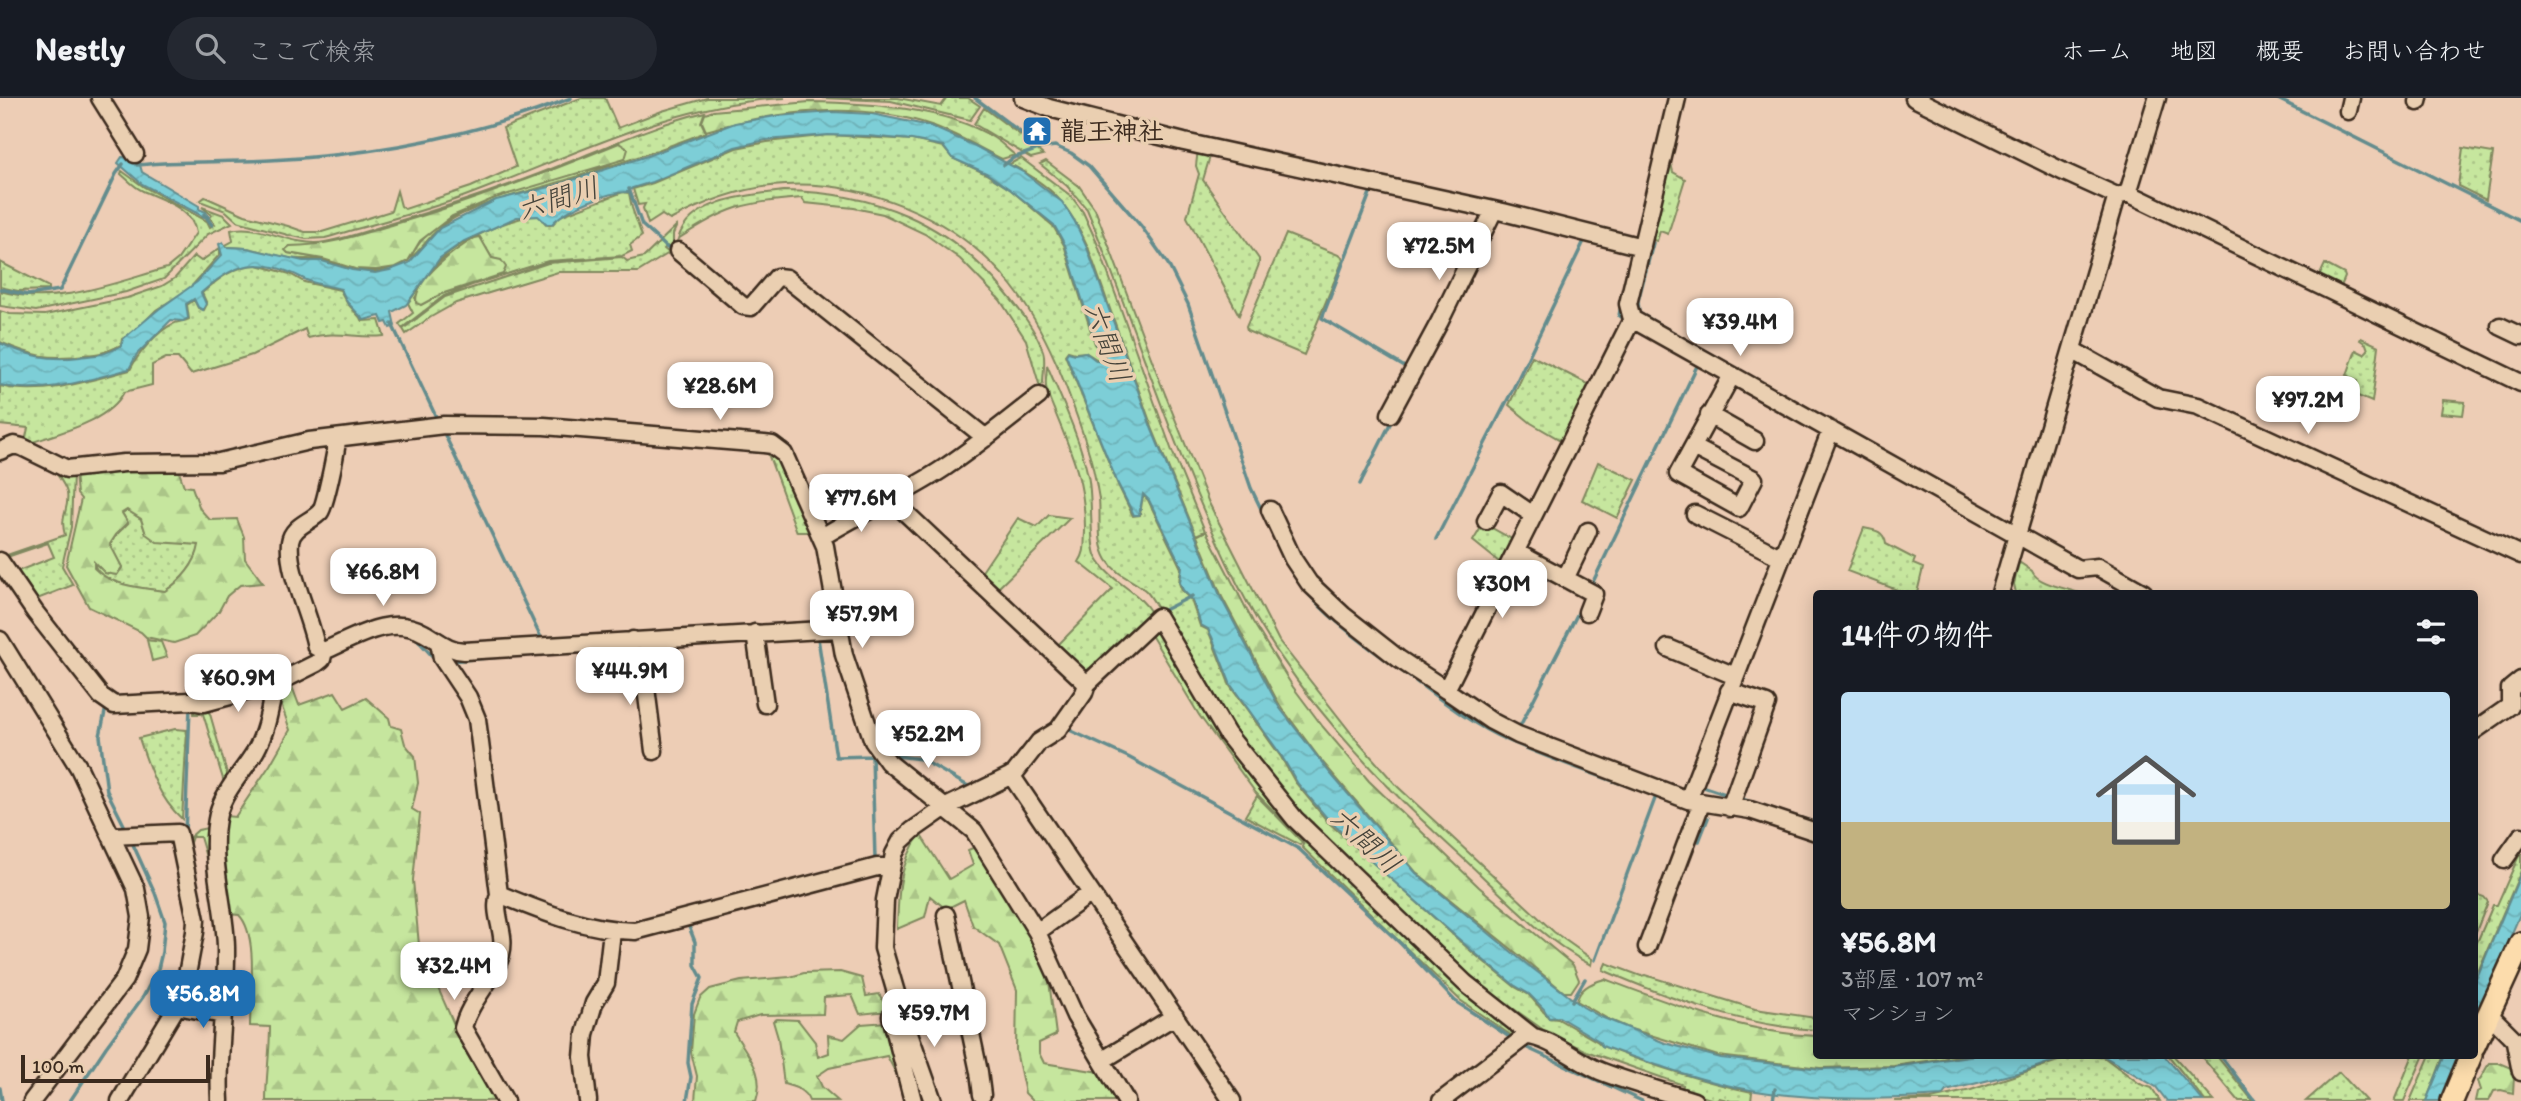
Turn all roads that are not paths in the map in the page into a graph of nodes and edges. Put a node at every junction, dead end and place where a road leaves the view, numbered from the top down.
1 (100, 98) edge
2 (1023, 98) edge
3 (1677, 98) edge
4 (1914, 98) edge
5 (2157, 98) edge
6 (127, 152) dead end
7 (2123, 195) junction
8 (1494, 210) junction
9 (1639, 243) junction
10 (678, 251) dead end
11 (1630, 322) junction
12 (2500, 326) dead end
13 (2521, 336) edge
14 (2075, 352) junction
15 (1730, 379) junction
16 (2521, 383) edge
17 (1039, 396) dead end
18 (1390, 414) dead end
19 (1709, 415) junction
20 (1829, 435) junction
21 (337, 438) junction
22 (986, 438) junction
23 (1755, 441) dead end
24 (1693, 447) junction
25 (0, 452) edge
26 (889, 501) junction
27 (1270, 510) dead end
28 (1695, 514) dead end
29 (1533, 515) junction
30 (1486, 521) dead end
31 (2018, 530) junction
32 (1588, 531) dead end
33 (822, 537) junction
34 (1516, 552) junction
35 (2521, 555) edge
36 (1782, 558) junction
37 (0, 561) edge
38 (1565, 579) junction
39 (2001, 590) edge
40 (2138, 590) edge
41 (1587, 612) dead end
42 (839, 629) junction
43 (756, 638) junction
44 (0, 639) edge
45 (635, 644) junction
46 (1668, 648) dead end
47 (324, 651) junction
48 (442, 655) junction
49 (1084, 681) junction
50 (2521, 681) edge
51 (275, 684) junction
52 (1734, 688) junction
53 (1446, 690) junction
54 (2513, 703) edge
55 (765, 704) dead end
56 (2478, 728) edge
57 (654, 751) dead end
58 (1014, 773) junction
59 (1733, 800) junction
60 (1694, 802) junction
61 (946, 807) junction
62 (1813, 831) edge
63 (111, 836) junction
64 (2521, 836) edge
65 (2504, 860) dead end
66 (890, 867) junction
67 (1091, 892) junction
68 (499, 894) junction
69 (946, 915) dead end
70 (612, 931) junction
71 (1037, 932) junction
72 (2521, 943) edge
73 (1647, 947) dead end
74 (182, 1007) junction
75 (2488, 1013) junction
76 (223, 1015) junction
77 (891, 1016) dead end
78 (1175, 1016) junction
79 (2478, 1037) edge
80 (1522, 1040) junction
81 (2518, 1044) edge
82 (2468, 1059) edge
83 (1103, 1060) junction
84 (2521, 1072) edge
85 (983, 1099) edge
86 (1237, 1099) edge
87 (32, 1101) edge
88 (120, 1101) edge
89 (220, 1101) edge
90 (505, 1101) edge
91 (588, 1101) edge
92 (913, 1101) edge
93 (933, 1101) edge
94 (1126, 1101) edge
95 (1441, 1101) edge
96 (1694, 1101) edge
97 (2452, 1101) edge

1 - 6 street
2 - 8 street
3 - 9 street
4 - 7 street
5 - 7 street
7 - 14 street
7 - 16 street
8 - 9 street
8 - 18 street
9 - 11 street
10 - 22 street
11 - 15 street
11 - 29 street
12 - 13 street
14 - 31 street
14 - 35 street
15 - 19 street
15 - 20 street
17 - 22 street
19 - 23 street
19 - 24 street
20 - 31 street
20 - 36 street
21 - 25 street
21 - 33 street
21 - 47 street
22 - 26 street
24 - 24 street
26 - 33 street
26 - 49 street
27 - 53 street
28 - 36 street
29 - 30 street
29 - 34 street
31 - 39 street
31 - 40 street
32 - 38 street
33 - 42 street
34 - 38 street
34 - 53 street
36 - 52 street
37 - 51 street
38 - 41 street
42 - 43 street
42 - 61 street
43 - 45 street
43 - 55 street
44 - 63 street
45 - 48 street
45 - 57 street
46 - 52 street
47 - 48 street
47 - 51 street
48 - 68 street
49 - 58 street
49 - 80 street
50 - 54 street
51 - 76 street
52 - 59 street
52 - 60 street
53 - 60 street
54 - 56 street
58 - 61 street
58 - 67 street
59 - 60 street
59 - 62 street
60 - 73 street
61 - 66 street
61 - 71 street
63 - 74 street
63 - 87 street
64 - 65 street
66 - 70 street
66 - 93 street
67 - 71 street
67 - 78 street
68 - 70 street
68 - 90 street
69 - 85 street
70 - 91 street
71 - 83 street
72 - 75 main road
74 - 76 street
74 - 88 street
75 - 79 main road
75 - 81 street
76 - 89 street
77 - 92 street
78 - 83 street
78 - 86 street
80 - 95 street
80 - 96 street
81 - 84 street
82 - 97 main road
83 - 94 street

